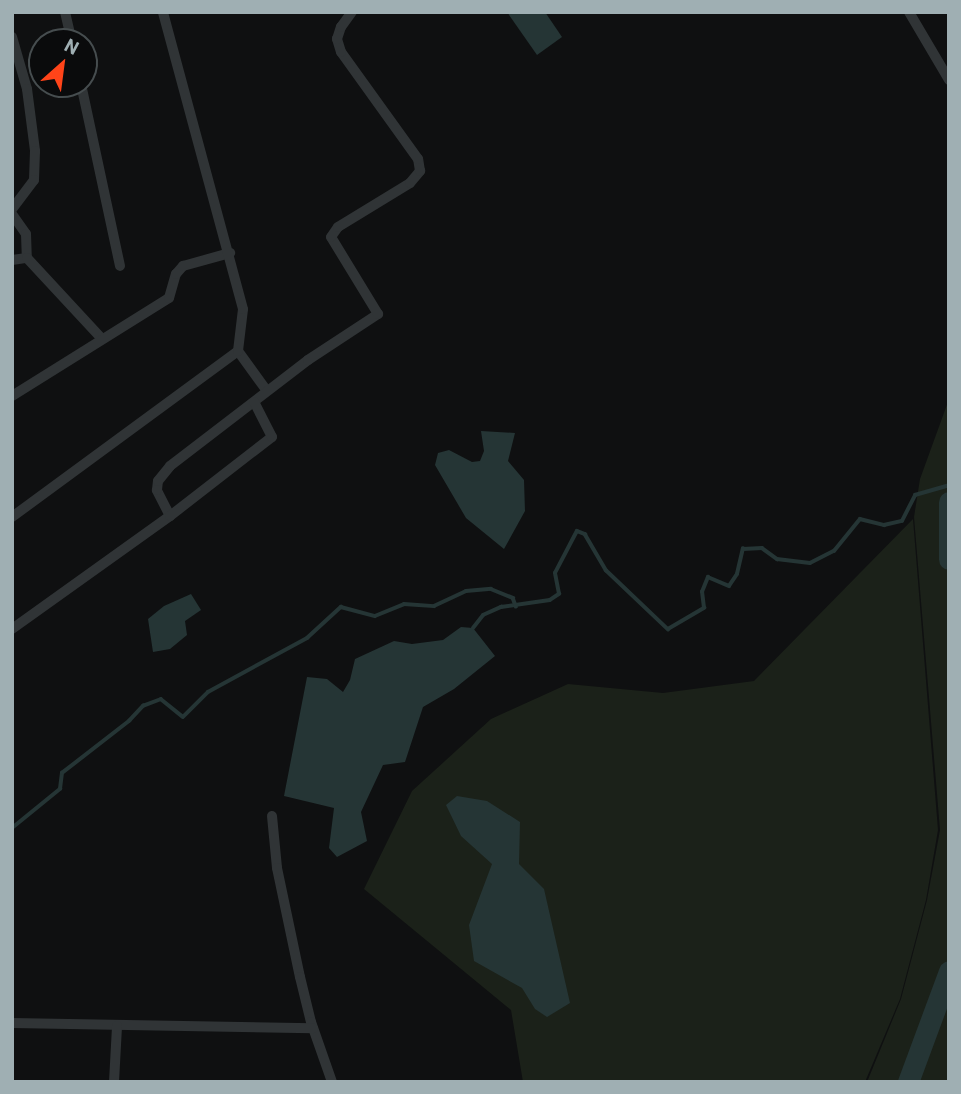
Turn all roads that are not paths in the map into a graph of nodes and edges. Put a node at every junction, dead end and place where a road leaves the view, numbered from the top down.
1 (163, 12) edge
2 (352, 12) edge
3 (909, 12) edge
4 (12, 37) edge
5 (949, 80) edge
6 (84, 98) edge
7 (12, 211) edge
8 (230, 253) junction
9 (27, 258) junction
10 (12, 260) edge
11 (120, 266) dead end
12 (102, 339) junction
13 (238, 351) junction
14 (267, 391) junction
15 (12, 396) edge
16 (254, 402) junction
17 (170, 516) junction
18 (12, 517) edge
19 (12, 629) edge
20 (272, 816) dead end
21 (12, 1023) edge
22 (117, 1026) junction
23 (313, 1028) junction
24 (114, 1082) edge
25 (332, 1082) edge

1 - 8 street
2 - 14 street
3 - 5 street
4 - 7 street
6 - 11 street
7 - 9 street
8 - 12 street
8 - 13 street
9 - 10 street
9 - 12 street
12 - 15 street
13 - 14 street
13 - 18 street
14 - 16 street
16 - 17 street
16 - 17 street
17 - 19 street
20 - 23 street
21 - 22 street
22 - 23 street
22 - 24 street
23 - 25 street

